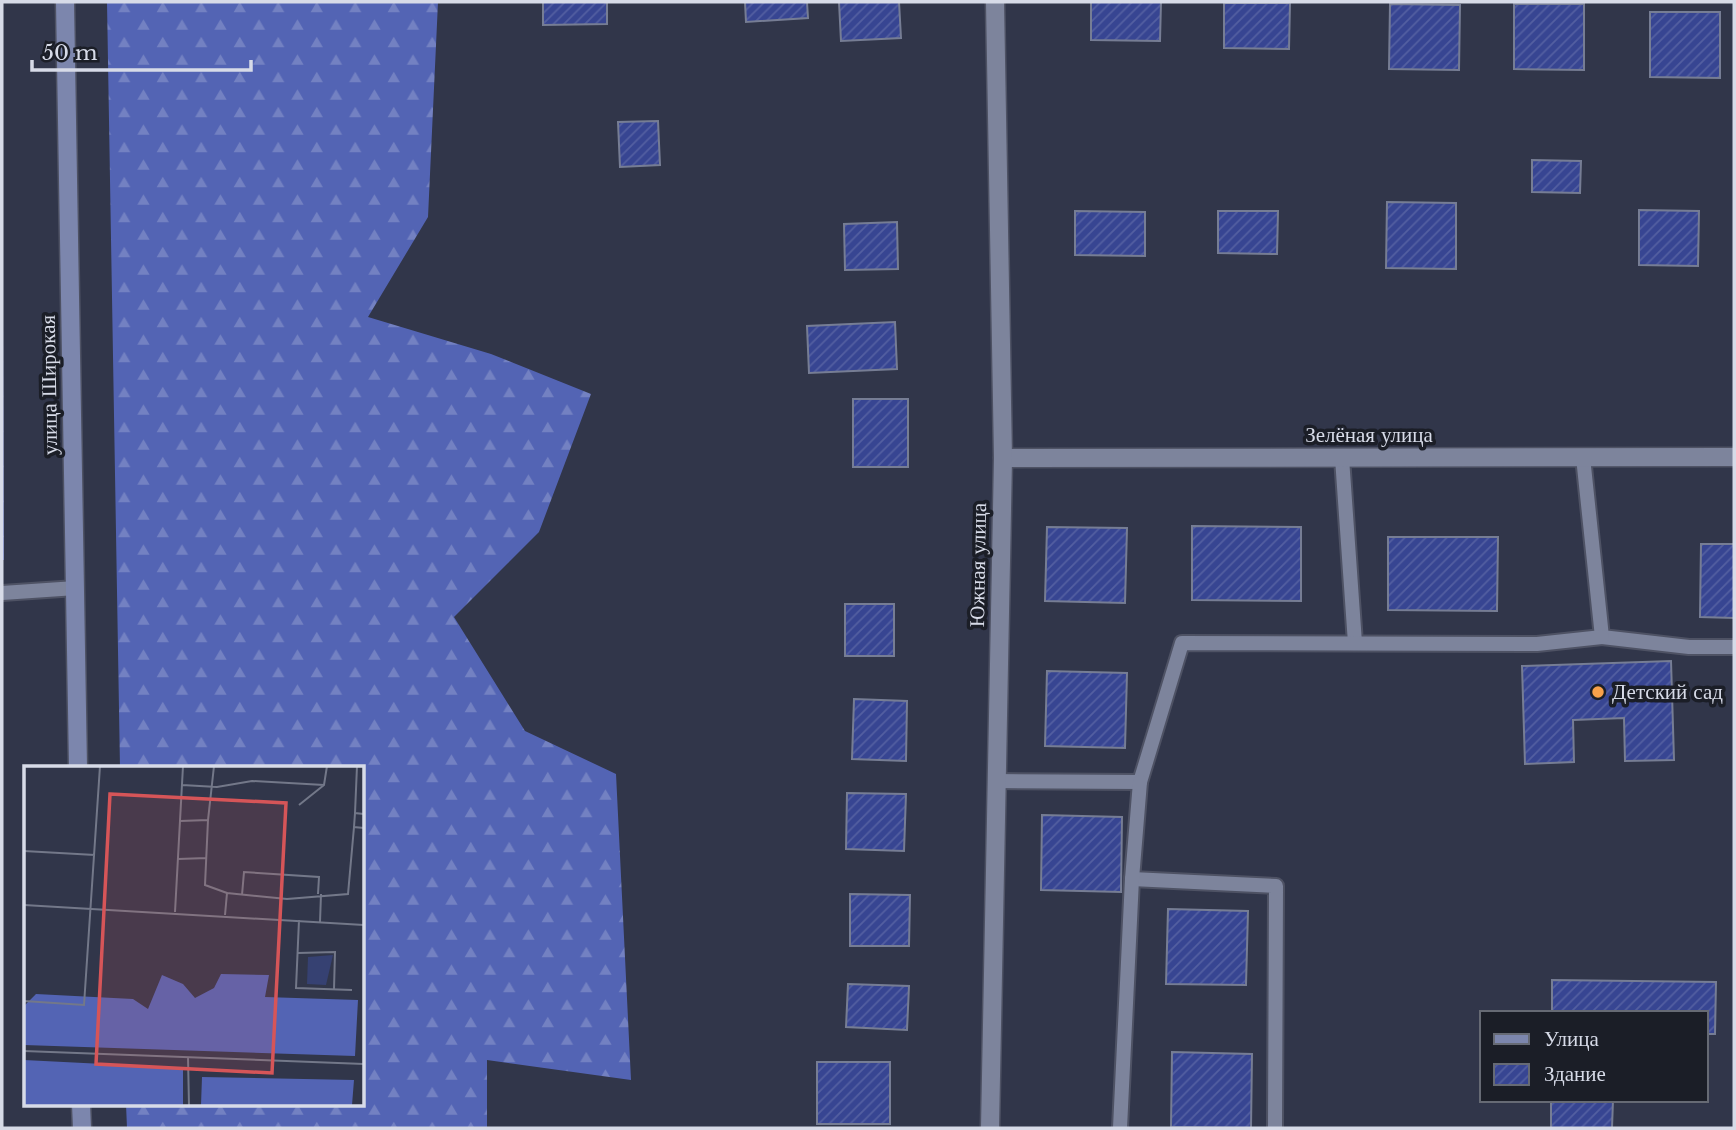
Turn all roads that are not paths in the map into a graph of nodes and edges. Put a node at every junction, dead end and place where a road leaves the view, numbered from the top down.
1 (65, 2) edge
2 (995, 2) edge
3 (1583, 457) junction
4 (1734, 457) edge
5 (1003, 458) junction
6 (1342, 458) junction
7 (76, 588) junction
8 (2, 593) edge
9 (1602, 637) junction
10 (1355, 643) junction
11 (1734, 647) edge
12 (78, 766) edge
13 (996, 781) junction
14 (1140, 782) junction
15 (1132, 878) junction
16 (82, 1106) edge
17 (82, 1128) edge
18 (990, 1128) edge
19 (1120, 1128) edge
20 (1275, 1128) edge

1 - 7 main road, улица Широкая
2 - 5 street, Южная улица
3 - 4 street, Зелёная улица
3 - 6 street, Зелёная улица
3 - 9 lane
5 - 6 street, Зелёная улица
5 - 13 street, Южная улица
6 - 10 lane
7 - 8 lane
7 - 12 main road, улица Широкая
9 - 10 lane
9 - 11 lane
10 - 14 lane
13 - 14 lane
13 - 18 street, Южная улица
14 - 15 lane
15 - 19 lane
15 - 20 lane
16 - 17 main road

